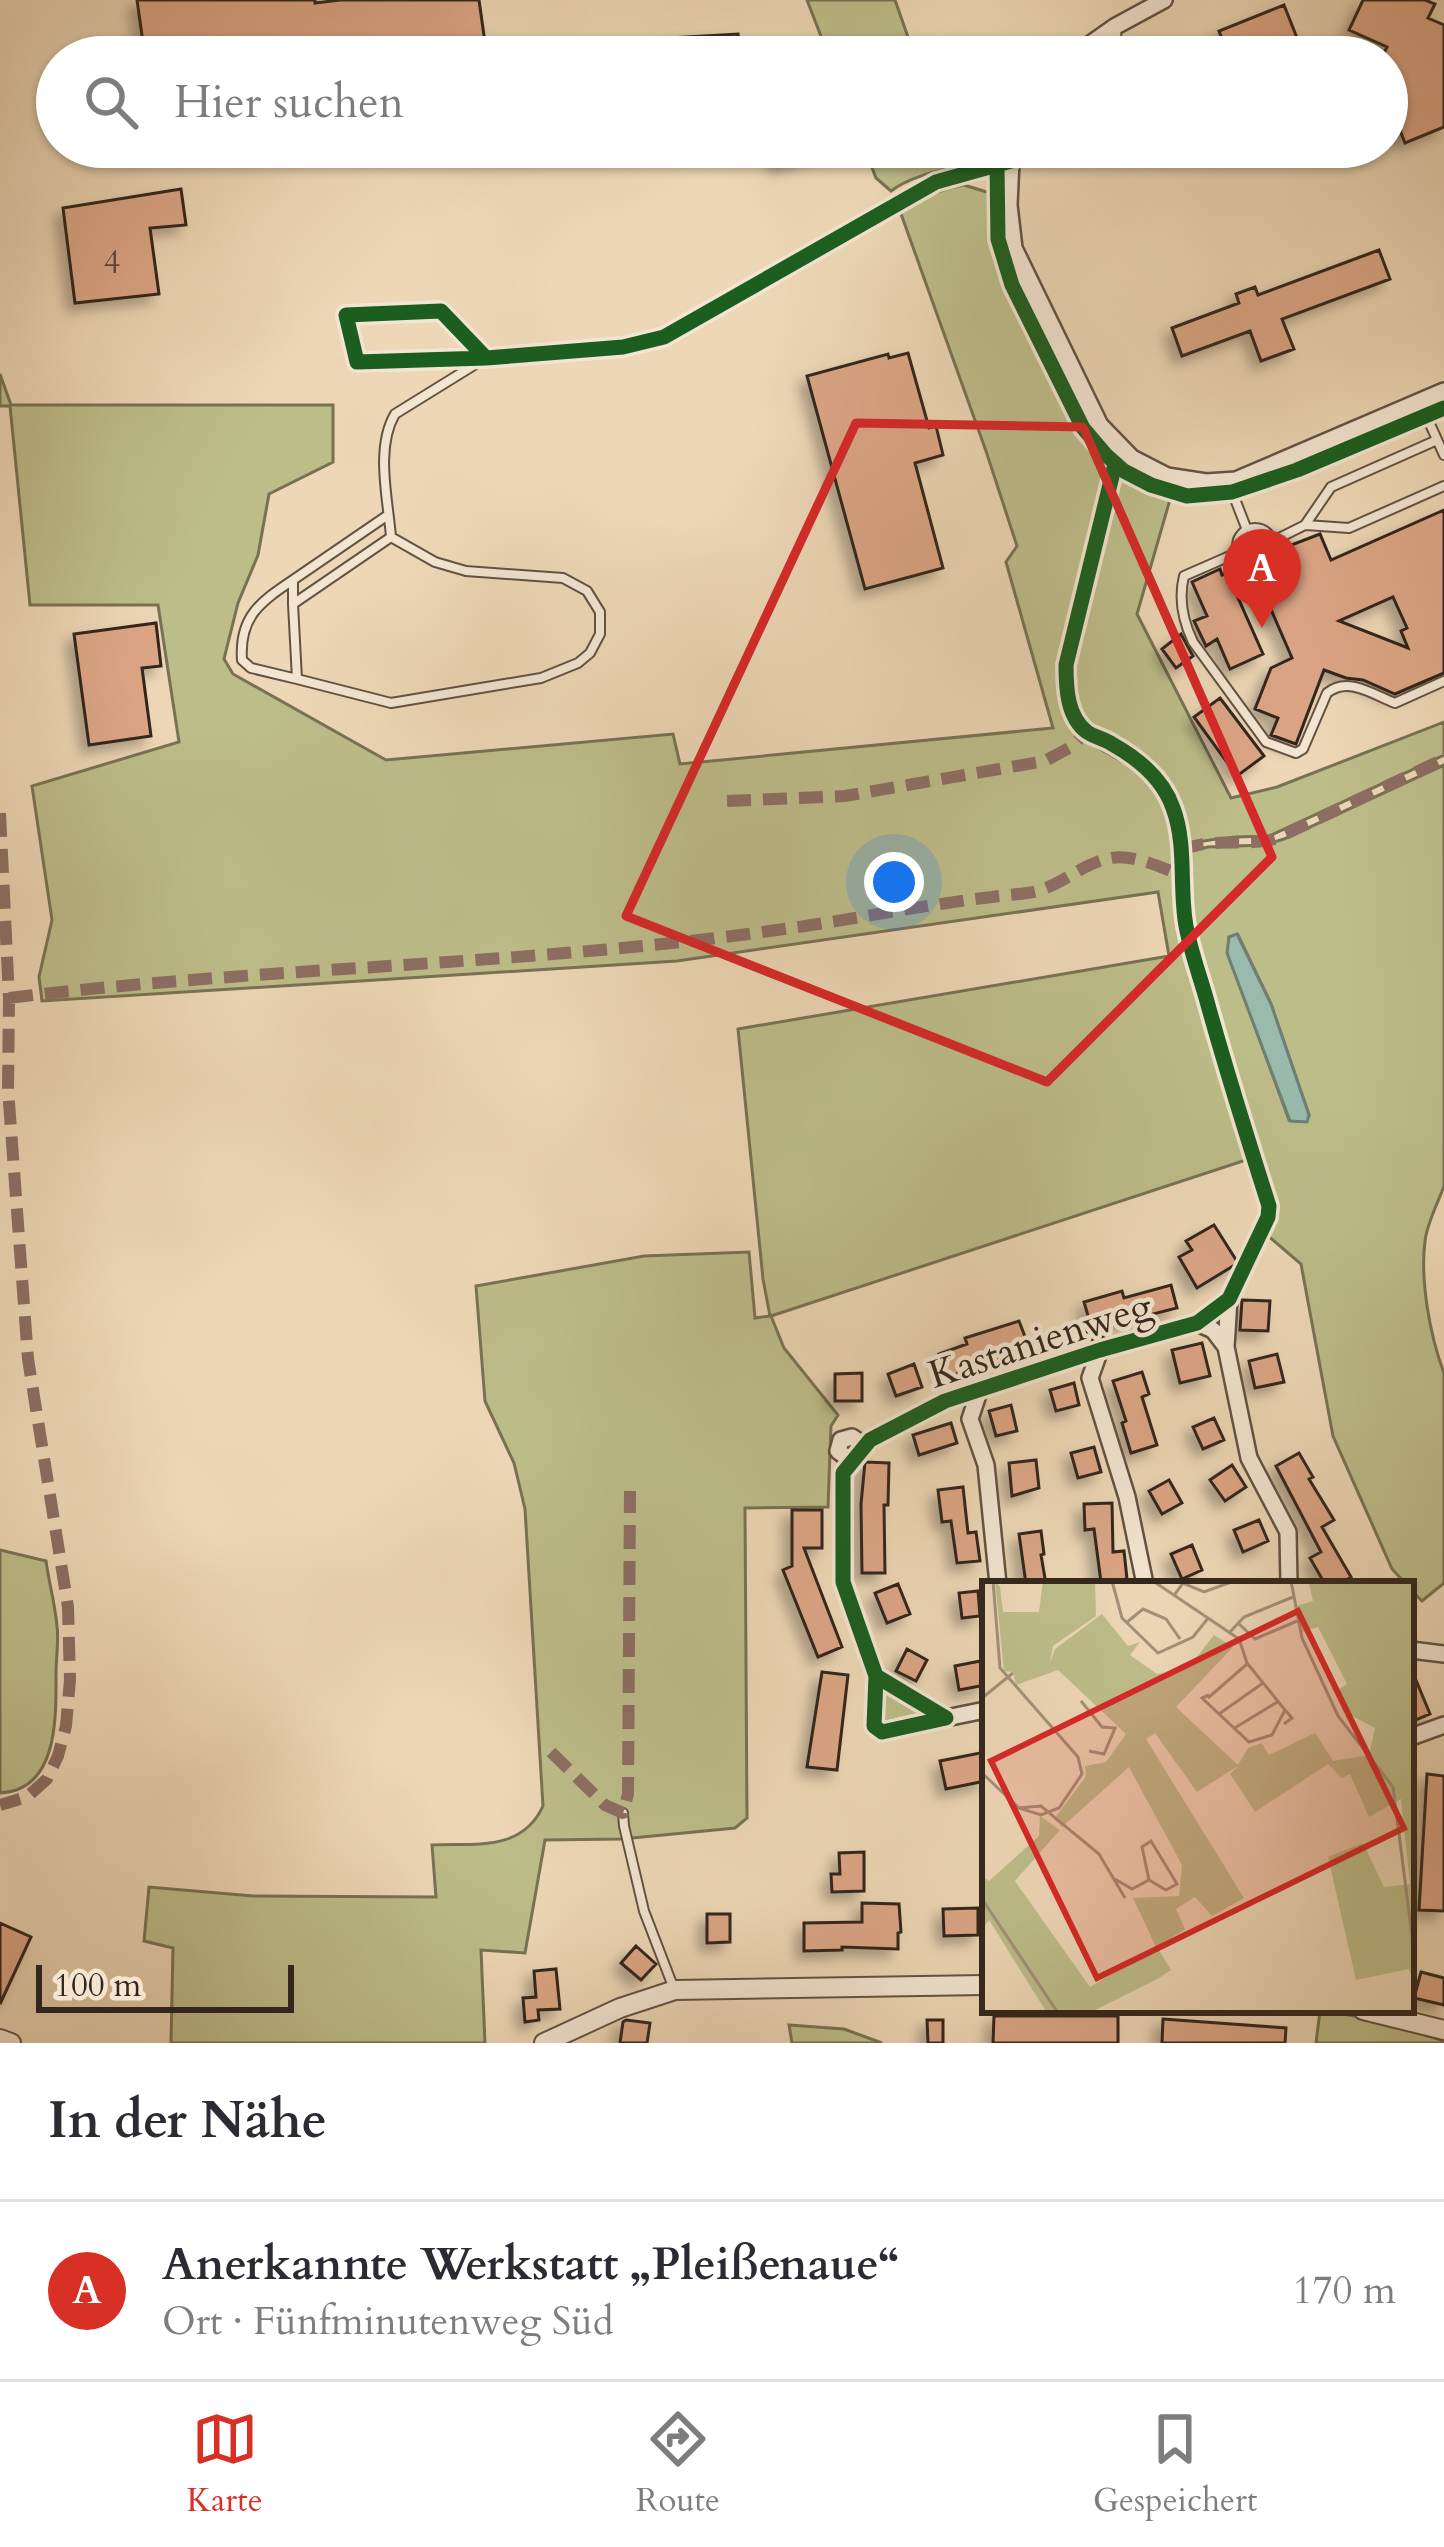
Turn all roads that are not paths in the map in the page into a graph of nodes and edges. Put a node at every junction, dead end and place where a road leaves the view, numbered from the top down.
1 (1164, 0) edge
2 (1116, 26) junction
3 (1102, 36) edge
4 (1116, 36) edge
5 (974, 168) edge
6 (1012, 168) edge
7 (485, 358) junction
8 (1444, 391) edge
9 (1420, 400) junction
10 (1437, 440) junction
11 (1444, 455) edge
12 (1227, 481) junction
13 (1444, 486) edge
14 (389, 514) junction
15 (1305, 525) junction
16 (1247, 530) junction
17 (391, 537) junction
18 (1273, 541) junction
19 (1239, 553) junction
20 (293, 580) junction
21 (293, 604) junction
22 (297, 679) junction
23 (1444, 681) edge
24 (1197, 1323) junction
25 (1226, 1347) junction
26 (1100, 1350) junction
27 (1065, 1361) junction
28 (1090, 1378) junction
29 (980, 1389) junction
30 (945, 1401) junction
31 (970, 1419) junction
32 (998, 1581) edge
33 (1144, 1581) edge
34 (1289, 1581) edge
35 (1414, 1650) edge
36 (1444, 1654) edge
37 (876, 1676) junction
38 (982, 1711) edge
39 (946, 1718) junction
40 (1444, 1724) edge
41 (1414, 1736) edge
42 (623, 1813) dead end
43 (982, 1985) edge
44 (675, 1990) junction
45 (1394, 2013) edge
46 (1444, 2030) edge
47 (0, 2039) edge
48 (11, 2043) edge
49 (544, 2043) edge

1 - 2 street
2 - 3 street
2 - 4 lane
5 - 7 street
6 - 12 street
7 - 7 street
7 - 14 lane
8 - 9 street
9 - 10 lane
9 - 12 street
10 - 11 lane
10 - 15 lane
12 - 16 lane
13 - 15 lane
14 - 17 lane
14 - 20 lane
15 - 18 lane
16 - 18 lane
16 - 19 lane
17 - 21 lane
17 - 22 lane
18 - 19 lane
19 - 23 lane
20 - 21 lane
20 - 22 lane
21 - 22 lane
24 - 25 street
24 - 25 street, Kastanienweg
24 - 26 street, Kastanienweg
25 - 34 street
26 - 27 street, Kastanienweg
26 - 28 street
27 - 28 street
27 - 29 street, Kastanienweg
28 - 33 street
29 - 30 street, Kastanienweg
29 - 31 street
30 - 31 street
30 - 37 street, Kastanienweg
31 - 32 street
35 - 36 street
37 - 39 street
37 - 39 street
38 - 39 street
40 - 41 street
42 - 44 lane
43 - 44 street
44 - 49 street
45 - 46 street
47 - 48 street

